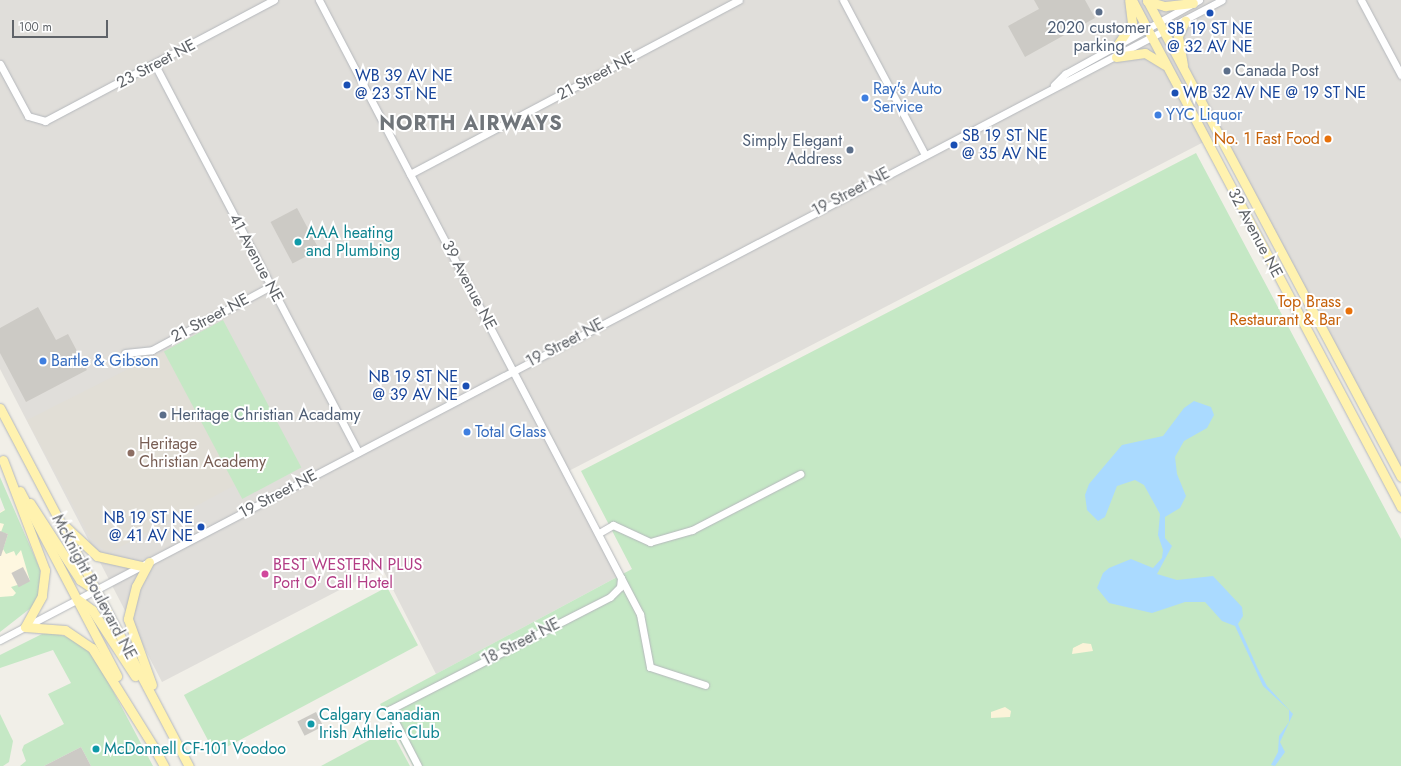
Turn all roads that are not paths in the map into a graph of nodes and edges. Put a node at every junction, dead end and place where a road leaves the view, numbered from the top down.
1 (274, 0) edge
2 (319, 0) edge
3 (739, 0) edge
4 (843, 0) edge
5 (1129, 0) edge
6 (1132, 0) edge
7 (1222, 0) edge
8 (1361, 0) edge
9 (1147, 1) edge
10 (1196, 2) edge
11 (1185, 21) junction
12 (1158, 23) junction
13 (1147, 28) junction
14 (1163, 32) junction
15 (1152, 37) junction
16 (1118, 44) junction
17 (1116, 57) junction
18 (0, 64) edge
19 (155, 65) junction
20 (1167, 67) junction
21 (1184, 71) junction
22 (1401, 75) edge
23 (1052, 86) junction
24 (924, 153) junction
25 (410, 174) junction
26 (271, 286) junction
27 (125, 353) dead end
28 (514, 370) junction
29 (0, 408) edge
30 (358, 452) junction
31 (1, 457) edge
32 (800, 474) dead end
33 (1401, 477) edge
34 (18, 488) junction
35 (1401, 507) edge
36 (57, 517) junction
37 (599, 533) junction
38 (145, 564) junction
39 (621, 578) junction
40 (95, 590) junction
41 (77, 599) junction
42 (25, 627) junction
43 (0, 640) edge
44 (705, 685) dead end
45 (156, 705) junction
46 (171, 733) junction
47 (156, 751) junction
48 (164, 766) edge
49 (188, 766) edge
50 (418, 766) edge

1 - 19 street, 23 Street NE
2 - 25 street, 39 Avenue NE
3 - 25 street, 21 Street NE
4 - 24 street
5 - 16 main road
6 - 13 main road, 32 Avenue NE
7 - 11 street, 19 Street NE
8 - 22 street
9 - 10 main road
9 - 12 main road, 32 Avenue NE
10 - 12 street, 19 Street NE
11 - 14 street, 19 Street NE
11 - 21 main road
12 - 13 street, 19 Street NE
12 - 14 main road, 32 Avenue NE
13 - 15 main road, 32 Avenue NE
13 - 16 street, 19 Street NE
14 - 15 street, 19 Street NE
14 - 21 main road, 32 Avenue NE
15 - 17 street, 19 Street NE
15 - 20 main road, 32 Avenue NE
16 - 23 street, 19 Street NE
17 - 20 main road
17 - 23 street, 19 Street NE
18 - 19 street, 23 Street NE
19 - 26 street, 41 Avenue NE
20 - 35 main road, 32 Avenue NE
21 - 33 main road, 32 Avenue NE
23 - 24 street, 19 Street NE
24 - 28 street, 19 Street NE
25 - 28 street, 39 Avenue NE
26 - 27 street, 21 Street NE
26 - 30 street, 41 Avenue NE
28 - 30 street, 19 Street NE
28 - 37 street, 39 Avenue NE
29 - 36 main road, McKnight Boulevard NE
30 - 38 street, 19 Street NE
31 - 34 main road, McKnight Boulevard NE
31 - 42 main road
32 - 37 street
34 - 40 main road
34 - 41 main road, McKnight Boulevard NE
36 - 38 main road
36 - 40 main road, McKnight Boulevard NE
37 - 39 street, 39 Avenue NE
38 - 40 street, 19 Street NE
38 - 46 main road
39 - 44 street
39 - 50 street, 18 Street NE
40 - 41 street, 19 Street NE
40 - 45 main road, McKnight Boulevard NE
41 - 42 street, 19 Street NE
41 - 45 main road
41 - 47 main road, McKnight Boulevard NE
42 - 43 street, 19 Street NE
42 - 47 main road
45 - 46 main road, McKnight Boulevard NE
46 - 49 main road, McKnight Boulevard NE
47 - 48 main road, McKnight Boulevard NE

